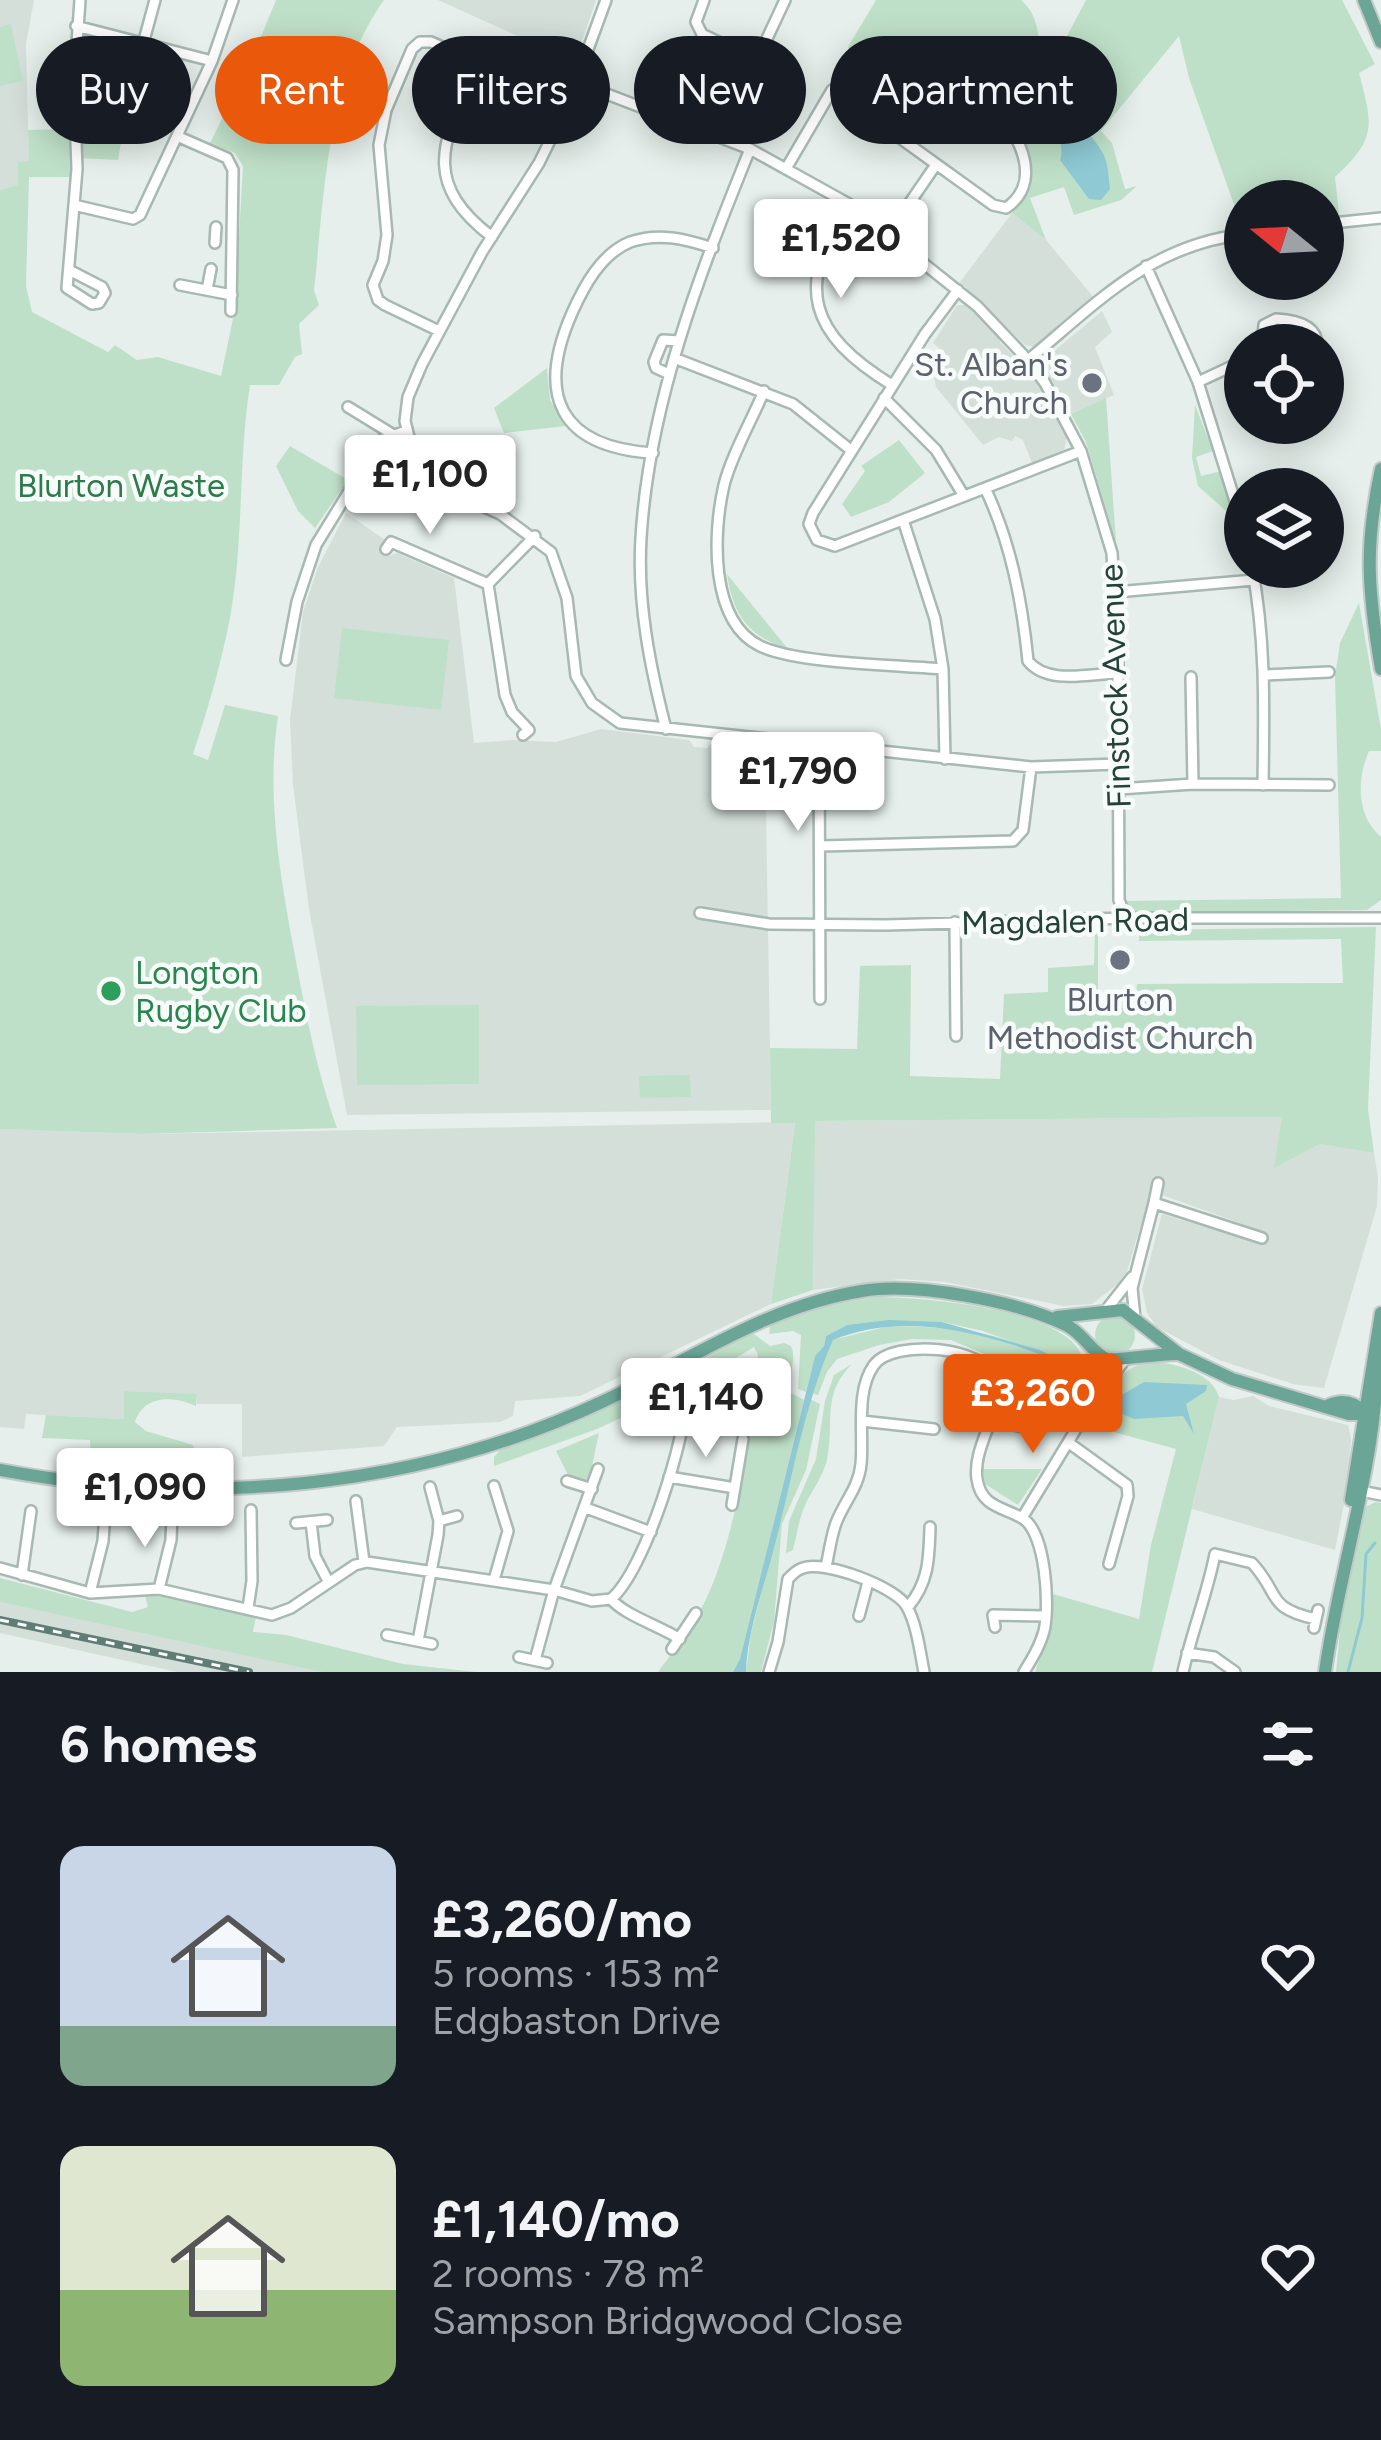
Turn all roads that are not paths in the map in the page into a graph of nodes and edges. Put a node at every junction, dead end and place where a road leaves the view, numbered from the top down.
1 (80, 0) edge
2 (155, 0) edge
3 (232, 0) edge
4 (606, 0) edge
5 (704, 0) edge
6 (785, 0) edge
7 (1372, 8) edge
8 (76, 26) junction
9 (113, 36) edge
10 (145, 36) edge
11 (594, 36) edge
12 (706, 36) edge
13 (769, 36) edge
14 (1381, 42) edge
15 (412, 54) edge
16 (191, 56) edge
17 (212, 61) junction
18 (830, 93) edge
19 (191, 109) edge
20 (191, 142) edge
21 (175, 144) edge
22 (448, 144) edge
23 (548, 144) edge
24 (739, 144) edge
25 (750, 149) junction
26 (935, 166) junction
27 (787, 167) junction
28 (74, 205) junction
29 (849, 205) junction
30 (1381, 218) edge
31 (1344, 222) edge
32 (889, 232) junction
33 (233, 234) junction
34 (216, 235) dead end
35 (492, 237) junction
36 (1224, 238) edge
37 (713, 248) junction
38 (1146, 266) junction
39 (212, 269) dead end
40 (69, 270) dead end
41 (180, 285) dead end
42 (208, 290) junction
43 (958, 290) junction
44 (232, 295) junction
45 (231, 311) dead end
46 (1266, 324) edge
47 (1297, 324) edge
48 (440, 331) junction
49 (646, 340) dead end
50 (679, 341) junction
51 (659, 344) junction
52 (674, 358) junction
53 (1028, 360) junction
54 (641, 363) dead end
55 (656, 368) junction
56 (1224, 370) edge
57 (669, 374) junction
58 (1198, 382) junction
59 (892, 385) junction
60 (764, 392) junction
61 (884, 398) junction
62 (348, 407) dead end
63 (406, 431) junction
64 (392, 434) junction
65 (852, 451) junction
66 (1081, 451) junction
67 (653, 453) junction
68 (1225, 468) edge
69 (1381, 469) edge
70 (985, 488) junction
71 (964, 496) junction
72 (903, 520) junction
73 (535, 536) junction
74 (386, 549) dead end
75 (1224, 583) edge
76 (488, 584) junction
77 (1255, 588) edge
78 (1116, 592) junction
79 (286, 660) dead end
80 (943, 669) junction
81 (1381, 669) edge
82 (1330, 671) dead end
83 (1117, 673) junction
84 (1191, 674) dead end
85 (1265, 675) junction
86 (666, 729) junction
87 (702, 733) junction
88 (523, 735) dead end
89 (819, 744) junction
90 (701, 748) dead end
91 (945, 759) junction
92 (1118, 764) junction
93 (1031, 767) junction
94 (1193, 784) junction
95 (1331, 784) dead end
96 (1263, 785) junction
97 (1119, 789) junction
98 (821, 846) junction
99 (700, 913) dead end
100 (1126, 917) junction
101 (1381, 918) edge
102 (822, 922) junction
103 (955, 922) junction
104 (822, 999) dead end
105 (956, 1036) dead end
106 (1158, 1183) dead end
107 (1154, 1203) junction
108 (1262, 1238) dead end
109 (1135, 1272) junction
110 (1102, 1313) junction
111 (1381, 1313) edge
112 (1050, 1318) junction
113 (1136, 1319) junction
114 (1092, 1346) junction
115 (1179, 1354) junction
116 (1127, 1357) junction
117 (676, 1365) junction
118 (1369, 1413) junction
119 (1084, 1416) junction
120 (989, 1419) junction
121 (862, 1421) junction
122 (921, 1428) junction
123 (1027, 1428) dead end
124 (934, 1429) dead end
125 (743, 1439) dead end
126 (920, 1441) dead end
127 (1069, 1443) junction
128 (598, 1469) dead end
129 (0, 1470) edge
130 (669, 1477) junction
131 (567, 1481) dead end
132 (494, 1486) dead end
133 (430, 1487) dead end
134 (735, 1488) junction
135 (592, 1489) junction
136 (1361, 1491) junction
137 (1381, 1495) edge
138 (356, 1501) dead end
139 (732, 1505) dead end
140 (586, 1508) junction
141 (251, 1510) dead end
142 (31, 1511) dead end
143 (105, 1514) dead end
144 (172, 1514) dead end
145 (457, 1516) dead end
146 (1022, 1518) junction
147 (327, 1520) dead end
148 (439, 1521) junction
149 (311, 1522) junction
150 (296, 1523) dead end
151 (651, 1532) junction
152 (934, 1534) dead end
153 (156, 1538) dead end
154 (170, 1542) junction
155 (1348, 1543) junction
156 (252, 1555) junction
157 (269, 1555) dead end
158 (1124, 1561) dead end
159 (364, 1562) junction
160 (0, 1568) edge
161 (826, 1568) junction
162 (432, 1571) junction
163 (22, 1575) junction
164 (494, 1580) junction
165 (328, 1581) junction
166 (868, 1582) junction
167 (159, 1588) junction
168 (554, 1590) junction
169 (90, 1593) junction
170 (611, 1599) junction
171 (908, 1607) junction
172 (248, 1608) junction
173 (696, 1613) dead end
174 (858, 1616) dead end
175 (994, 1616) dead end
176 (1044, 1616) junction
177 (1316, 1619) dead end
178 (394, 1634) dead end
179 (680, 1639) junction
180 (418, 1641) junction
181 (432, 1644) dead end
182 (672, 1649) dead end
183 (1187, 1653) junction
184 (519, 1658) dead end
185 (769, 1672) edge
186 (924, 1672) edge
187 (1024, 1672) edge
188 (1184, 1672) edge
189 (1235, 1672) edge
190 (1324, 1672) edge

1 - 8 street
2 - 10 street
3 - 17 street
4 - 11 street
5 - 12 street
6 - 13 street
7 - 14 main road
8 - 9 street
8 - 28 street
15 - 48 street
16 - 17 street
17 - 19 street
18 - 27 street
20 - 33 street
21 - 28 street
22 - 35 street
23 - 35 street
24 - 25 street, Finstock Avenue
25 - 27 street, Finstock Avenue
25 - 37 street
26 - 26 street
26 - 32 street
27 - 29 street, Finstock Avenue
28 - 40 street
29 - 32 street, Finstock Avenue
29 - 59 street
30 - 31 street
32 - 43 street, Finstock Avenue
33 - 34 street
33 - 44 street
35 - 48 street
36 - 38 street
37 - 50 street
37 - 67 street
38 - 53 street
38 - 58 street
39 - 42 street
41 - 42 street
42 - 44 street
43 - 53 street, Finstock Avenue
43 - 59 street
44 - 45 street
46 - 47 street
48 - 63 street
49 - 51 street
50 - 51 street
50 - 52 street
51 - 55 street
52 - 57 street
52 - 60 street
53 - 66 street, Finstock Avenue
54 - 55 street
55 - 57 street
56 - 58 street
57 - 67 street
58 - 68 street
59 - 61 street
60 - 65 street
60 - 80 street
61 - 65 street
61 - 71 street
62 - 64 street
63 - 64 street
63 - 73 street
64 - 79 street
65 - 72 street
66 - 70 street
66 - 78 street, Finstock Avenue
67 - 86 street
69 - 81 main road
70 - 71 street
70 - 83 street
71 - 72 street
72 - 80 street
73 - 76 street
73 - 86 street
74 - 76 street
75 - 78 street
76 - 88 street
77 - 85 street
78 - 83 street, Finstock Avenue
80 - 91 street
82 - 85 street
83 - 92 street, Finstock Avenue
84 - 94 street
85 - 96 street
86 - 87 street
87 - 89 street
87 - 90 street
89 - 91 street
89 - 98 street
91 - 93 street
92 - 93 street
92 - 97 street, Finstock Avenue
93 - 98 street
94 - 96 street
94 - 97 street
95 - 96 street
97 - 100 street, Finstock Avenue
98 - 102 street
99 - 102 street, Magdalen Road
100 - 101 street, Magdalen Road
100 - 103 street, Magdalen Road
102 - 103 street, Magdalen Road
102 - 104 street
103 - 105 street
106 - 107 street
107 - 108 street
107 - 109 street
109 - 110 street
109 - 113 street
110 - 112 main road
110 - 113 main road
110 - 114 main road
111 - 118 main road
112 - 114 main road
112 - 117 main road
113 - 115 main road
113 - 116 main road
114 - 116 main road
114 - 119 street
115 - 116 main road
115 - 118 main road
116 - 119 street
117 - 129 main road
117 - 130 street
118 - 136 main road
118 - 155 main road
119 - 127 street
120 - 121 street
120 - 123 street
120 - 146 street
121 - 122 street
121 - 161 street
122 - 124 street
122 - 126 street
125 - 134 street
127 - 146 street
127 - 158 street
128 - 135 street
130 - 134 street
130 - 151 street
131 - 135 street
132 - 164 street
133 - 148 street
134 - 139 street
135 - 140 street
136 - 137 street
136 - 155 main road
138 - 159 street
140 - 151 street
140 - 168 street
141 - 156 street
142 - 163 street
143 - 169 street
144 - 154 street
145 - 148 street
146 - 176 street
147 - 149 street
148 - 162 street
149 - 150 street
149 - 165 street
151 - 170 street
152 - 171 street
153 - 154 street
154 - 167 street
155 - 190 main road
156 - 157 street
156 - 172 street
159 - 162 street
159 - 165 street
160 - 163 street
161 - 166 street
161 - 185 street
162 - 164 street
162 - 180 street
163 - 169 street
164 - 168 street
165 - 172 street
166 - 171 street
166 - 174 street
167 - 169 street
167 - 172 street
168 - 170 street
168 - 184 street
170 - 179 street
171 - 186 street
173 - 179 street
175 - 176 street
176 - 187 street
177 - 183 street
178 - 180 street
179 - 182 street
180 - 181 street
183 - 188 street
183 - 189 street

